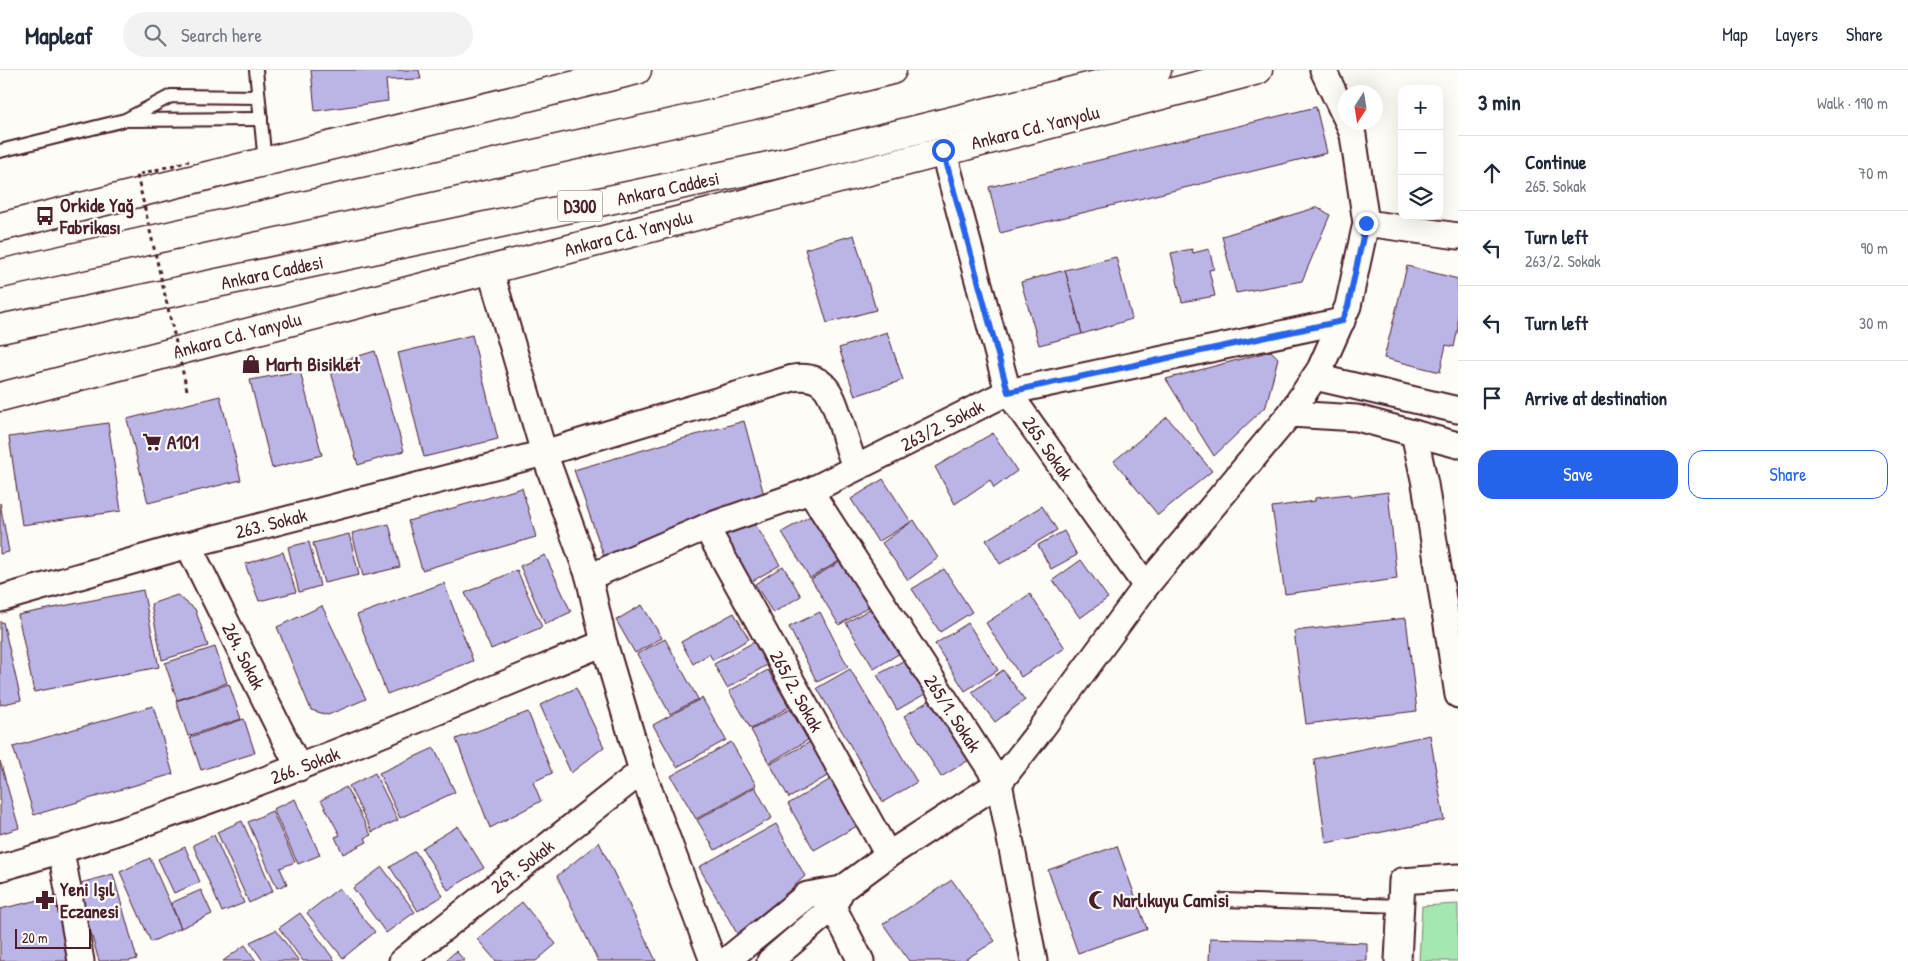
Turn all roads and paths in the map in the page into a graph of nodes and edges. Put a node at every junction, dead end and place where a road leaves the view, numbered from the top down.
1 (256, 70) edge
2 (637, 70) edge
3 (892, 70) edge
4 (1157, 70) edge
5 (1258, 70) edge
6 (1323, 70) edge
7 (258, 97) junction
8 (1338, 101) edge
9 (261, 119) junction
10 (125, 120) junction
11 (1351, 130) edge
12 (943, 150) junction
13 (0, 152) edge
14 (188, 161) dead end
15 (265, 163) junction
16 (1366, 223) junction
17 (0, 227) edge
18 (1458, 236) edge
19 (490, 269) junction
20 (0, 274) edge
21 (1342, 321) junction
22 (0, 329) edge
23 (1315, 377) junction
24 (186, 390) dead end
25 (1008, 392) junction
26 (0, 397) edge
27 (1458, 410) edge
28 (1290, 414) junction
29 (1414, 434) junction
30 (1458, 445) edge
31 (544, 453) junction
32 (855, 468) junction
33 (810, 491) junction
34 (706, 527) junction
35 (188, 545) junction
36 (588, 577) junction
37 (1146, 586) junction
38 (0, 599) edge
39 (604, 643) junction
40 (1458, 695) edge
41 (300, 768) junction
42 (642, 771) junction
43 (999, 783) junction
44 (61, 851) junction
45 (888, 855) junction
46 (0, 868) edge
47 (1458, 877) edge
48 (837, 898) junction
49 (1223, 900) dead end
50 (1400, 906) junction
51 (82, 961) edge
52 (402, 961) edge
53 (713, 961) edge
54 (726, 961) edge
55 (770, 961) edge
56 (861, 961) edge
57 (1034, 961) edge
58 (1398, 961) edge

1 - 7 lane
2 - 15 main road
3 - 20 main road
4 - 22 main road, Ankara Caddesi / D300
5 - 12 main road, Ankara Cd. Yanyolu
6 - 8 street
7 - 9 lane
7 - 10 lane
9 - 10 lane
9 - 15 lane
10 - 13 lane
11 - 16 street
12 - 19 main road, Ankara Cd. Yanyolu
12 - 25 street, 265. Sokak
14 - 24 path, bridge
15 - 17 main road
16 - 18 street
16 - 21 street
19 - 26 main road, Ankara Cd. Yanyolu
19 - 31 street
21 - 23 street
21 - 25 street, 263/2. Sokak
23 - 27 street
23 - 28 street
25 - 32 street, 263/2. Sokak
25 - 37 street, 265. Sokak
28 - 29 street
28 - 37 street
29 - 30 street
29 - 40 street
31 - 32 street, 263. Sokak
31 - 35 street, 263. Sokak
31 - 36 street
32 - 33 street, 263/2. Sokak
33 - 34 street, 263/2. Sokak
33 - 43 street, 265/1. Sokak
34 - 36 street, 263/2. Sokak
34 - 45 street, 265/2. Sokak
35 - 38 street, 263. Sokak
35 - 41 street, 264. Sokak
36 - 39 street
37 - 43 street
39 - 41 street, 266. Sokak
39 - 42 street
41 - 44 street, 266. Sokak
42 - 52 street, 267. Sokak
42 - 53 street
43 - 45 street
43 - 57 street, 265/1. Sokak
44 - 46 street, 266. Sokak
44 - 51 street
45 - 48 street
47 - 50 street
48 - 54 street
48 - 55 street
48 - 56 street
49 - 50 lane
50 - 58 street

